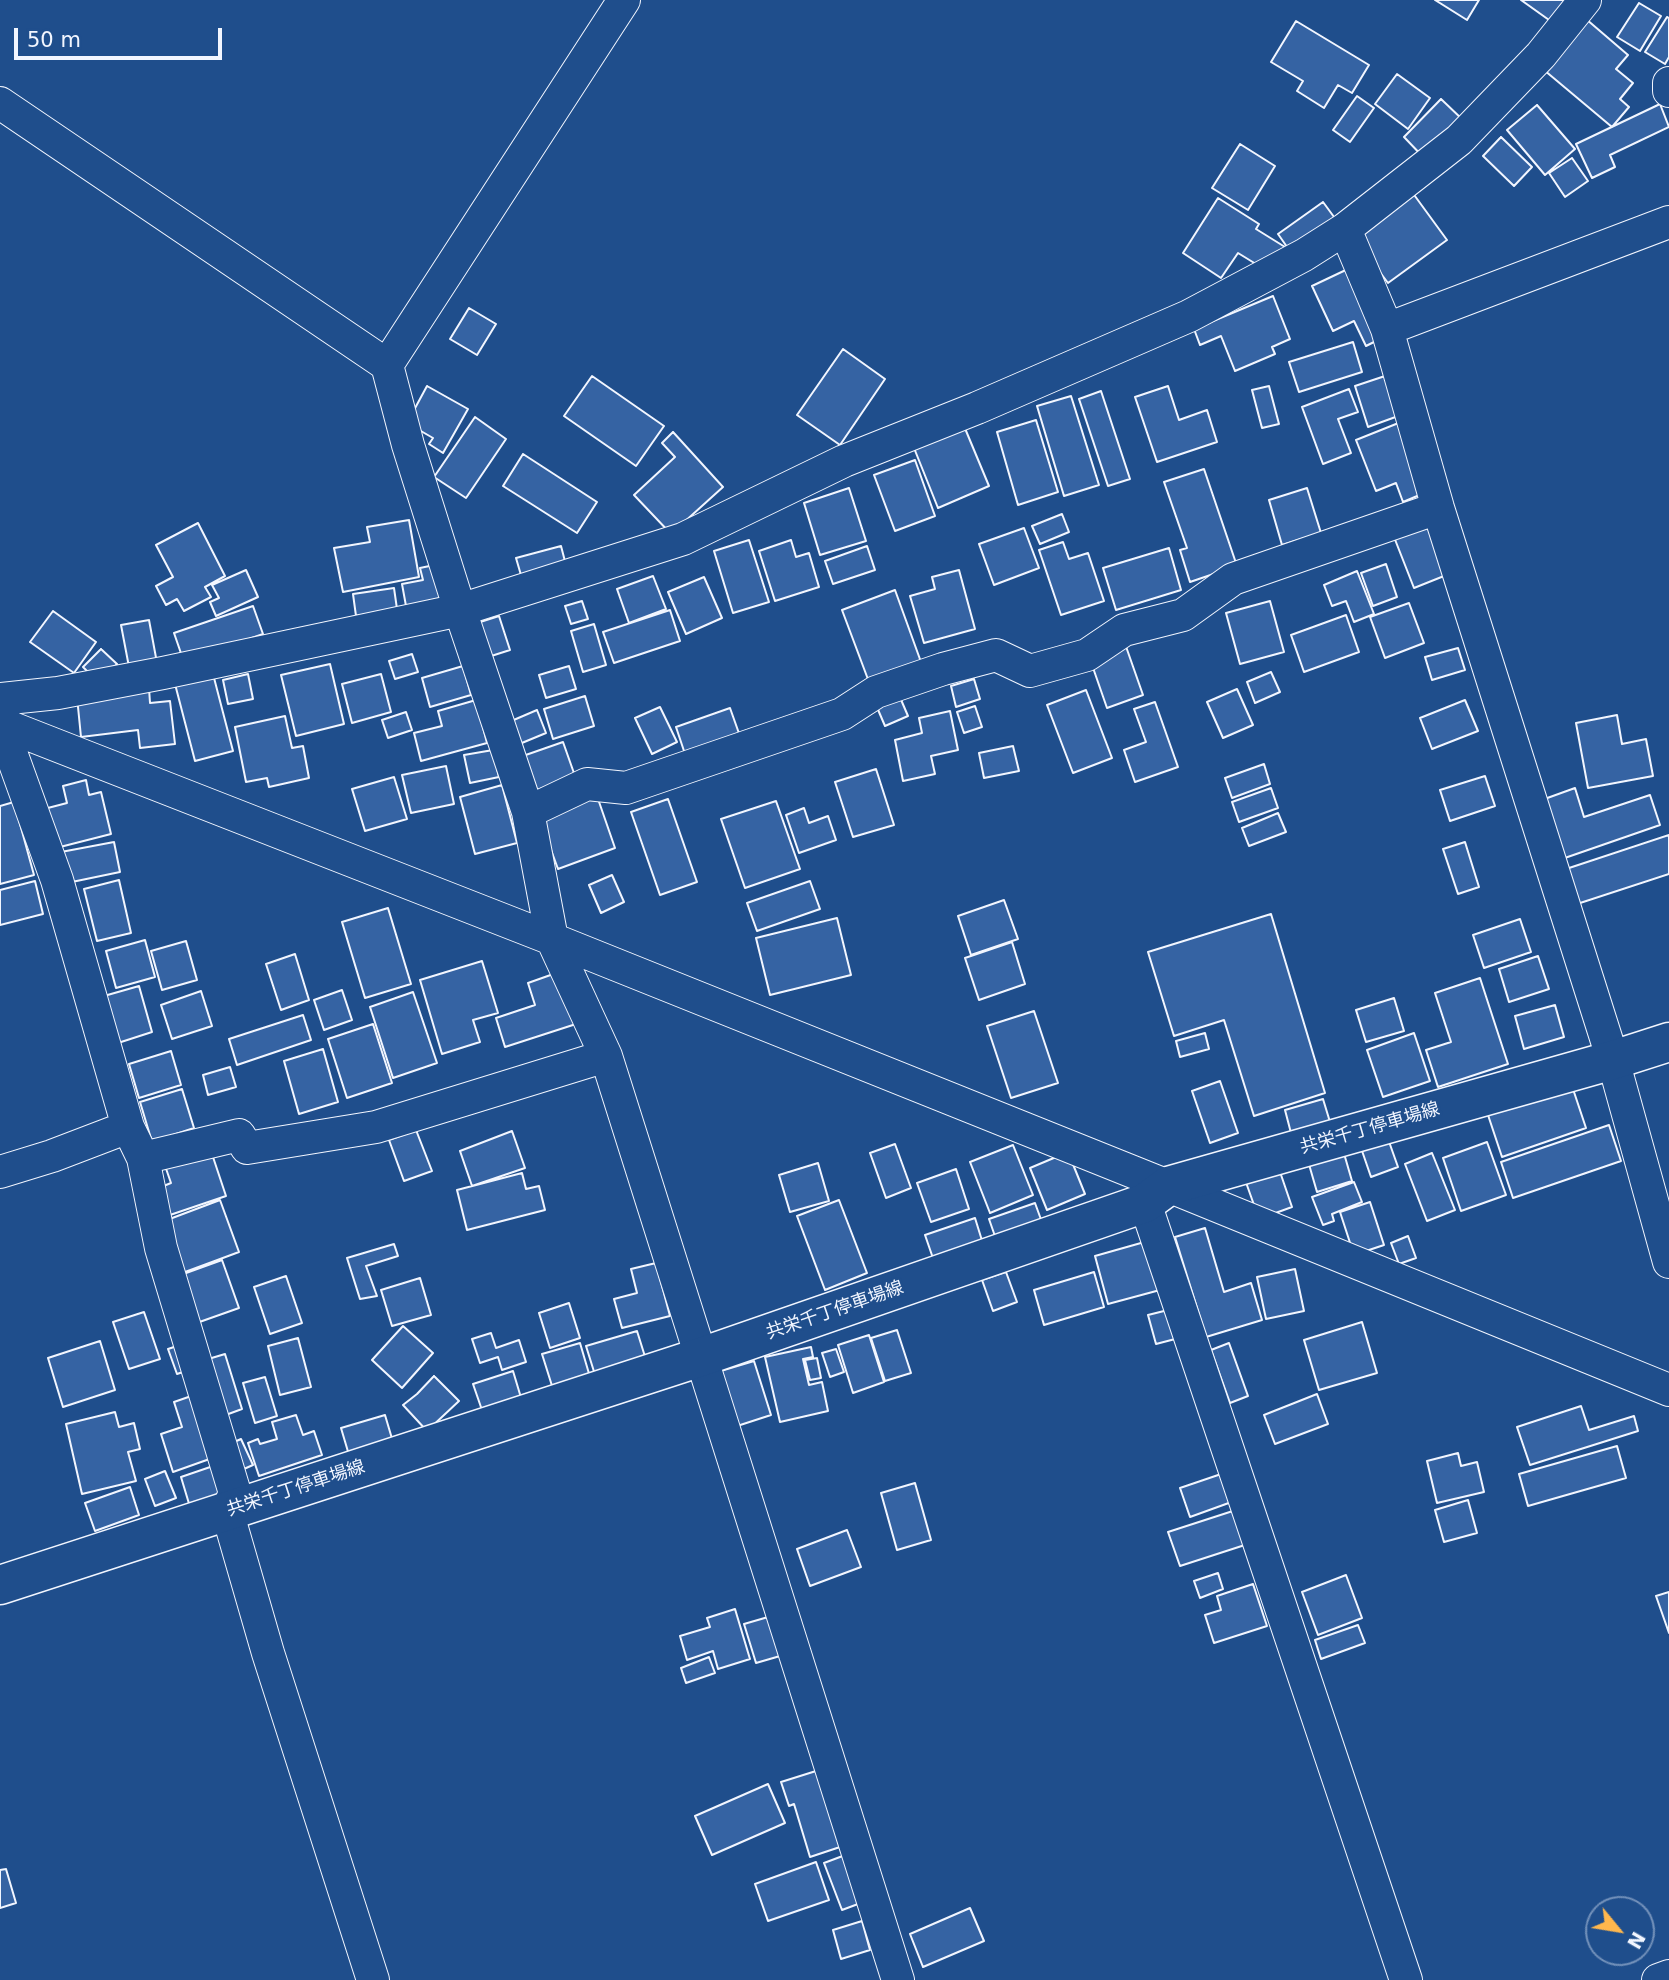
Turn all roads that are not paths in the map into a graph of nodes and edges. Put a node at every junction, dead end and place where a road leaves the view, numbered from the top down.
1 (624, 0) edge
2 (1585, 0) edge
3 (1669, 83) edge
4 (1669, 91) edge
5 (0, 103) edge
6 (1669, 222) edge
7 (1345, 229) junction
8 (1387, 329) junction
9 (387, 365) junction
10 (1438, 508) junction
11 (460, 610) junction
12 (1, 715) edge
13 (528, 812) junction
14 (552, 939) junction
15 (1669, 1042) edge
16 (606, 1056) junction
17 (1614, 1060) junction
18 (126, 1121) junction
19 (0, 1155) edge
20 (143, 1158) junction
21 (0, 1172) edge
22 (1157, 1194) junction
23 (1669, 1262) edge
24 (701, 1357) junction
25 (1669, 1390) edge
26 (227, 1511) junction
27 (0, 1585) edge
28 (1669, 1976) edge
29 (373, 1980) edge
30 (898, 1980) edge
31 (1406, 1980) edge
32 (1658, 1980) edge

1 - 9 street
2 - 7 street
3 - 4 street
5 - 9 street
6 - 8 street
7 - 8 street
7 - 11 street
8 - 10 street
9 - 11 street
10 - 13 street
10 - 17 street
11 - 12 street
11 - 13 street
12 - 14 street
12 - 18 street
13 - 14 street
14 - 16 street
14 - 22 street
15 - 17 main road, 共栄千丁停車場線
16 - 20 street
16 - 24 street
17 - 22 main road, 共栄千丁停車場線
17 - 23 street
18 - 19 street
18 - 20 street
18 - 21 street
20 - 26 street
22 - 24 main road, 共栄千丁停車場線
22 - 25 street
22 - 31 street
24 - 26 main road, 共栄千丁停車場線
24 - 30 street
26 - 27 main road, 共栄千丁停車場線
26 - 29 street
28 - 32 street

